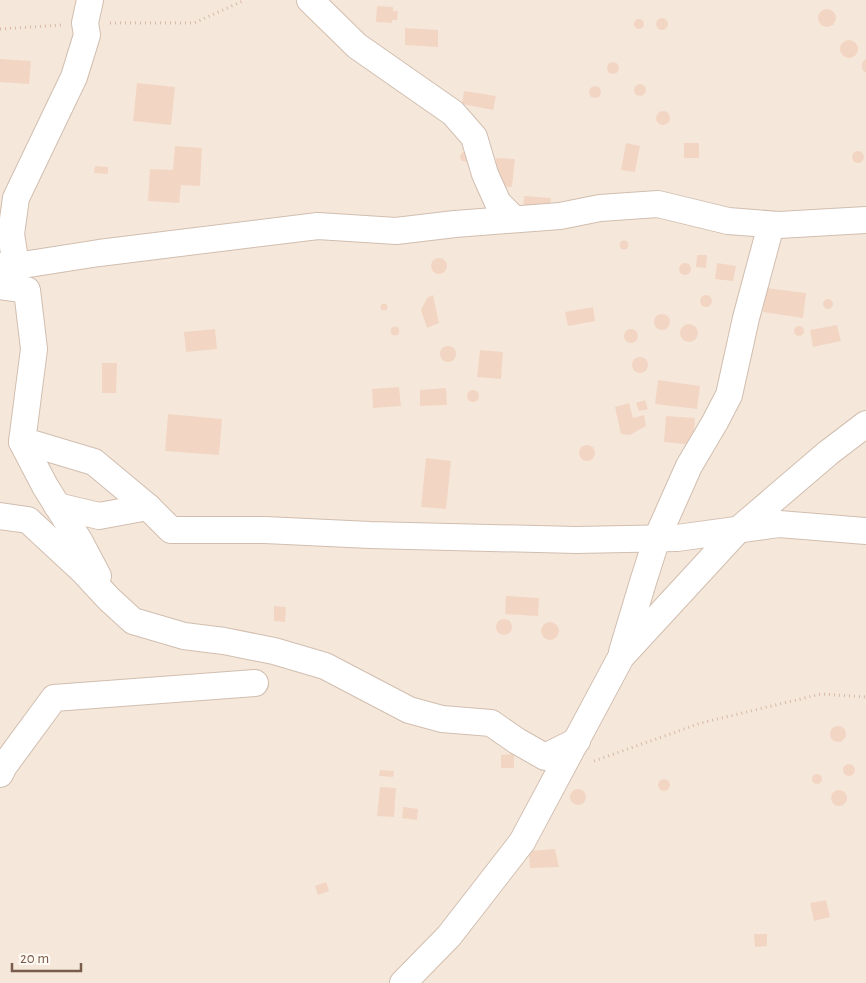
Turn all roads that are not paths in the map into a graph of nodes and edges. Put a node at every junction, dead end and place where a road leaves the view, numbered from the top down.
1 (310, 0) edge
2 (87, 12) edge
3 (514, 220) junction
4 (866, 220) edge
5 (771, 224) junction
6 (8, 266) edge
7 (0, 286) edge
8 (866, 424) edge
9 (22, 442) junction
10 (57, 506) junction
11 (148, 507) junction
12 (0, 516) edge
13 (738, 530) junction
14 (866, 530) edge
15 (657, 538) junction
16 (109, 599) junction
17 (620, 658) junction
18 (255, 683) dead end
19 (577, 741) junction
20 (0, 774) edge
21 (403, 983) edge

1 - 3 street
2 - 6 street
3 - 5 street
3 - 6 street
4 - 5 street
5 - 15 street
7 - 9 street
8 - 13 street
9 - 10 street
9 - 11 street
10 - 11 street
10 - 16 street
11 - 15 street
12 - 16 street
13 - 14 street
13 - 15 street
13 - 17 street
15 - 17 street
16 - 19 street
17 - 19 street
18 - 20 street
19 - 21 street

